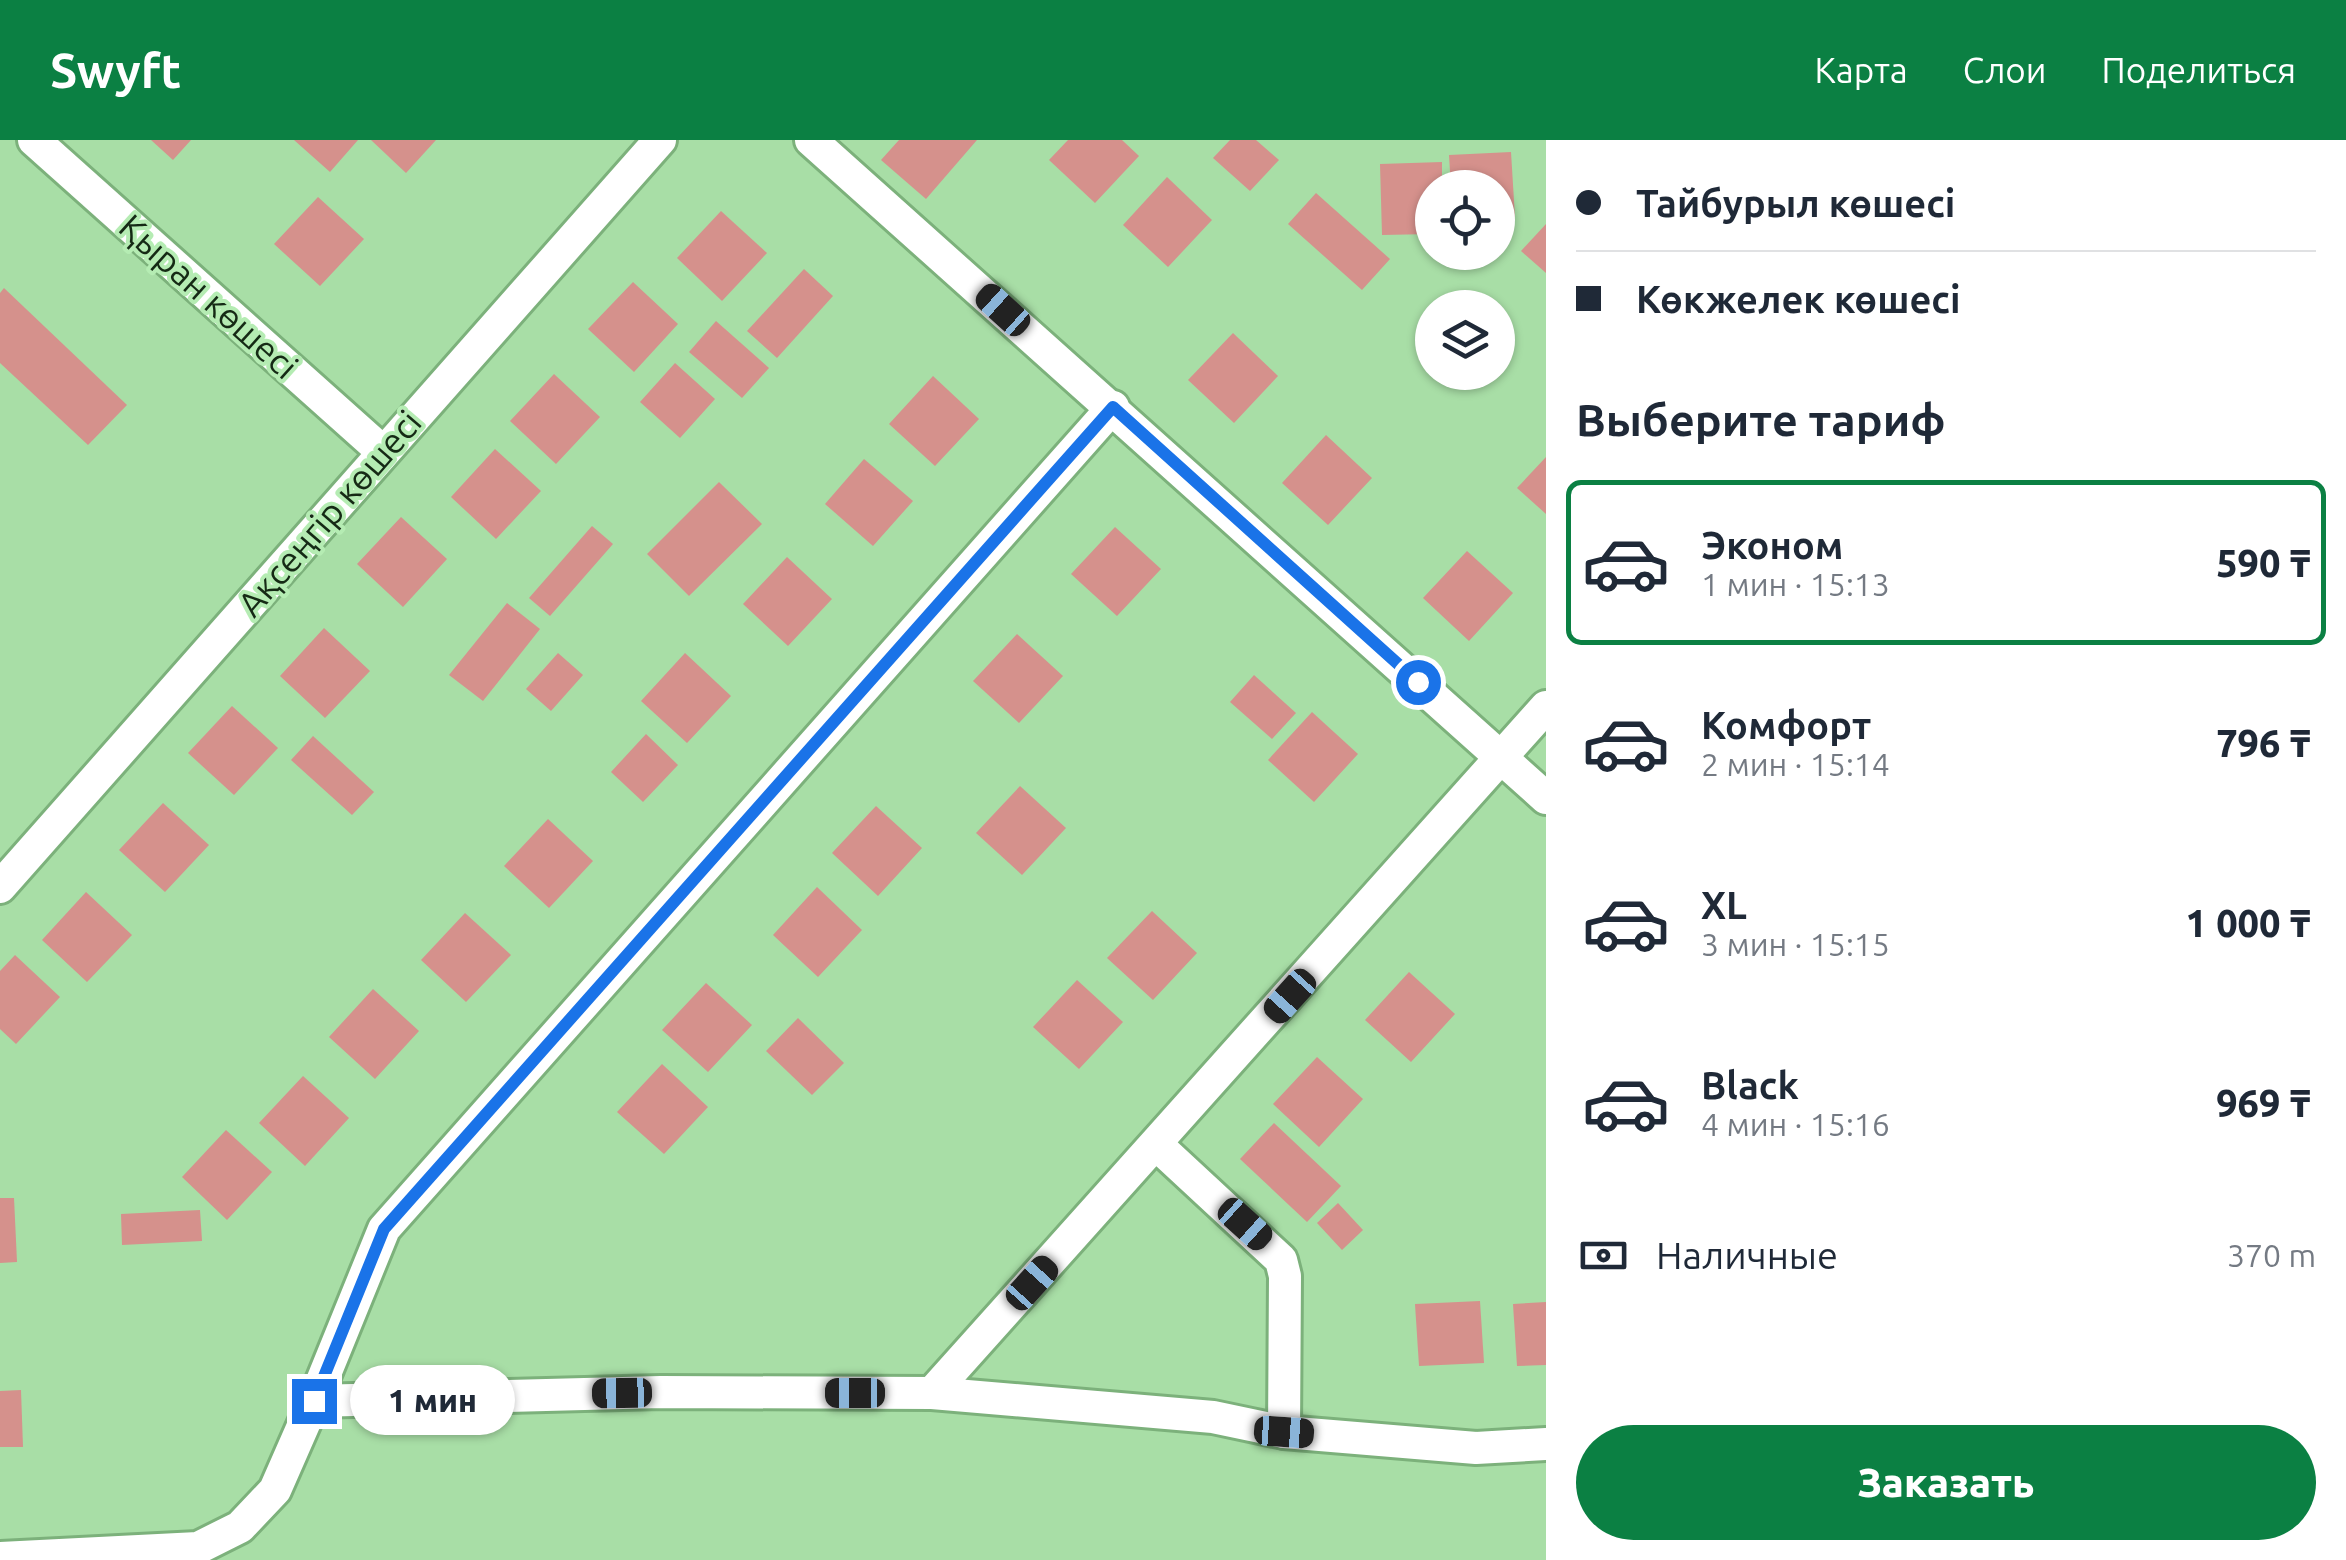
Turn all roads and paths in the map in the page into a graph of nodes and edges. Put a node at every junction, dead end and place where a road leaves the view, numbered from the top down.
1 (34, 140) edge
2 (660, 140) edge
3 (811, 140) edge
4 (1113, 407) junction
5 (384, 452) junction
6 (1546, 706) edge
7 (1502, 756) junction
8 (1546, 798) edge
9 (0, 887) edge
10 (1157, 1145) junction
11 (932, 1393) junction
12 (314, 1401) junction
13 (1284, 1432) junction
14 (1546, 1444) edge
15 (0, 1558) edge

1 - 5 street, Қыран көшесі
2 - 5 street, Ақсеңгір көшесі
3 - 4 street
4 - 7 street
4 - 12 street
5 - 9 street, Ақсеңгір көшесі
6 - 7 street
7 - 8 street
7 - 10 street
10 - 11 street
10 - 13 street
11 - 12 street
11 - 13 street
12 - 15 street
13 - 14 street

